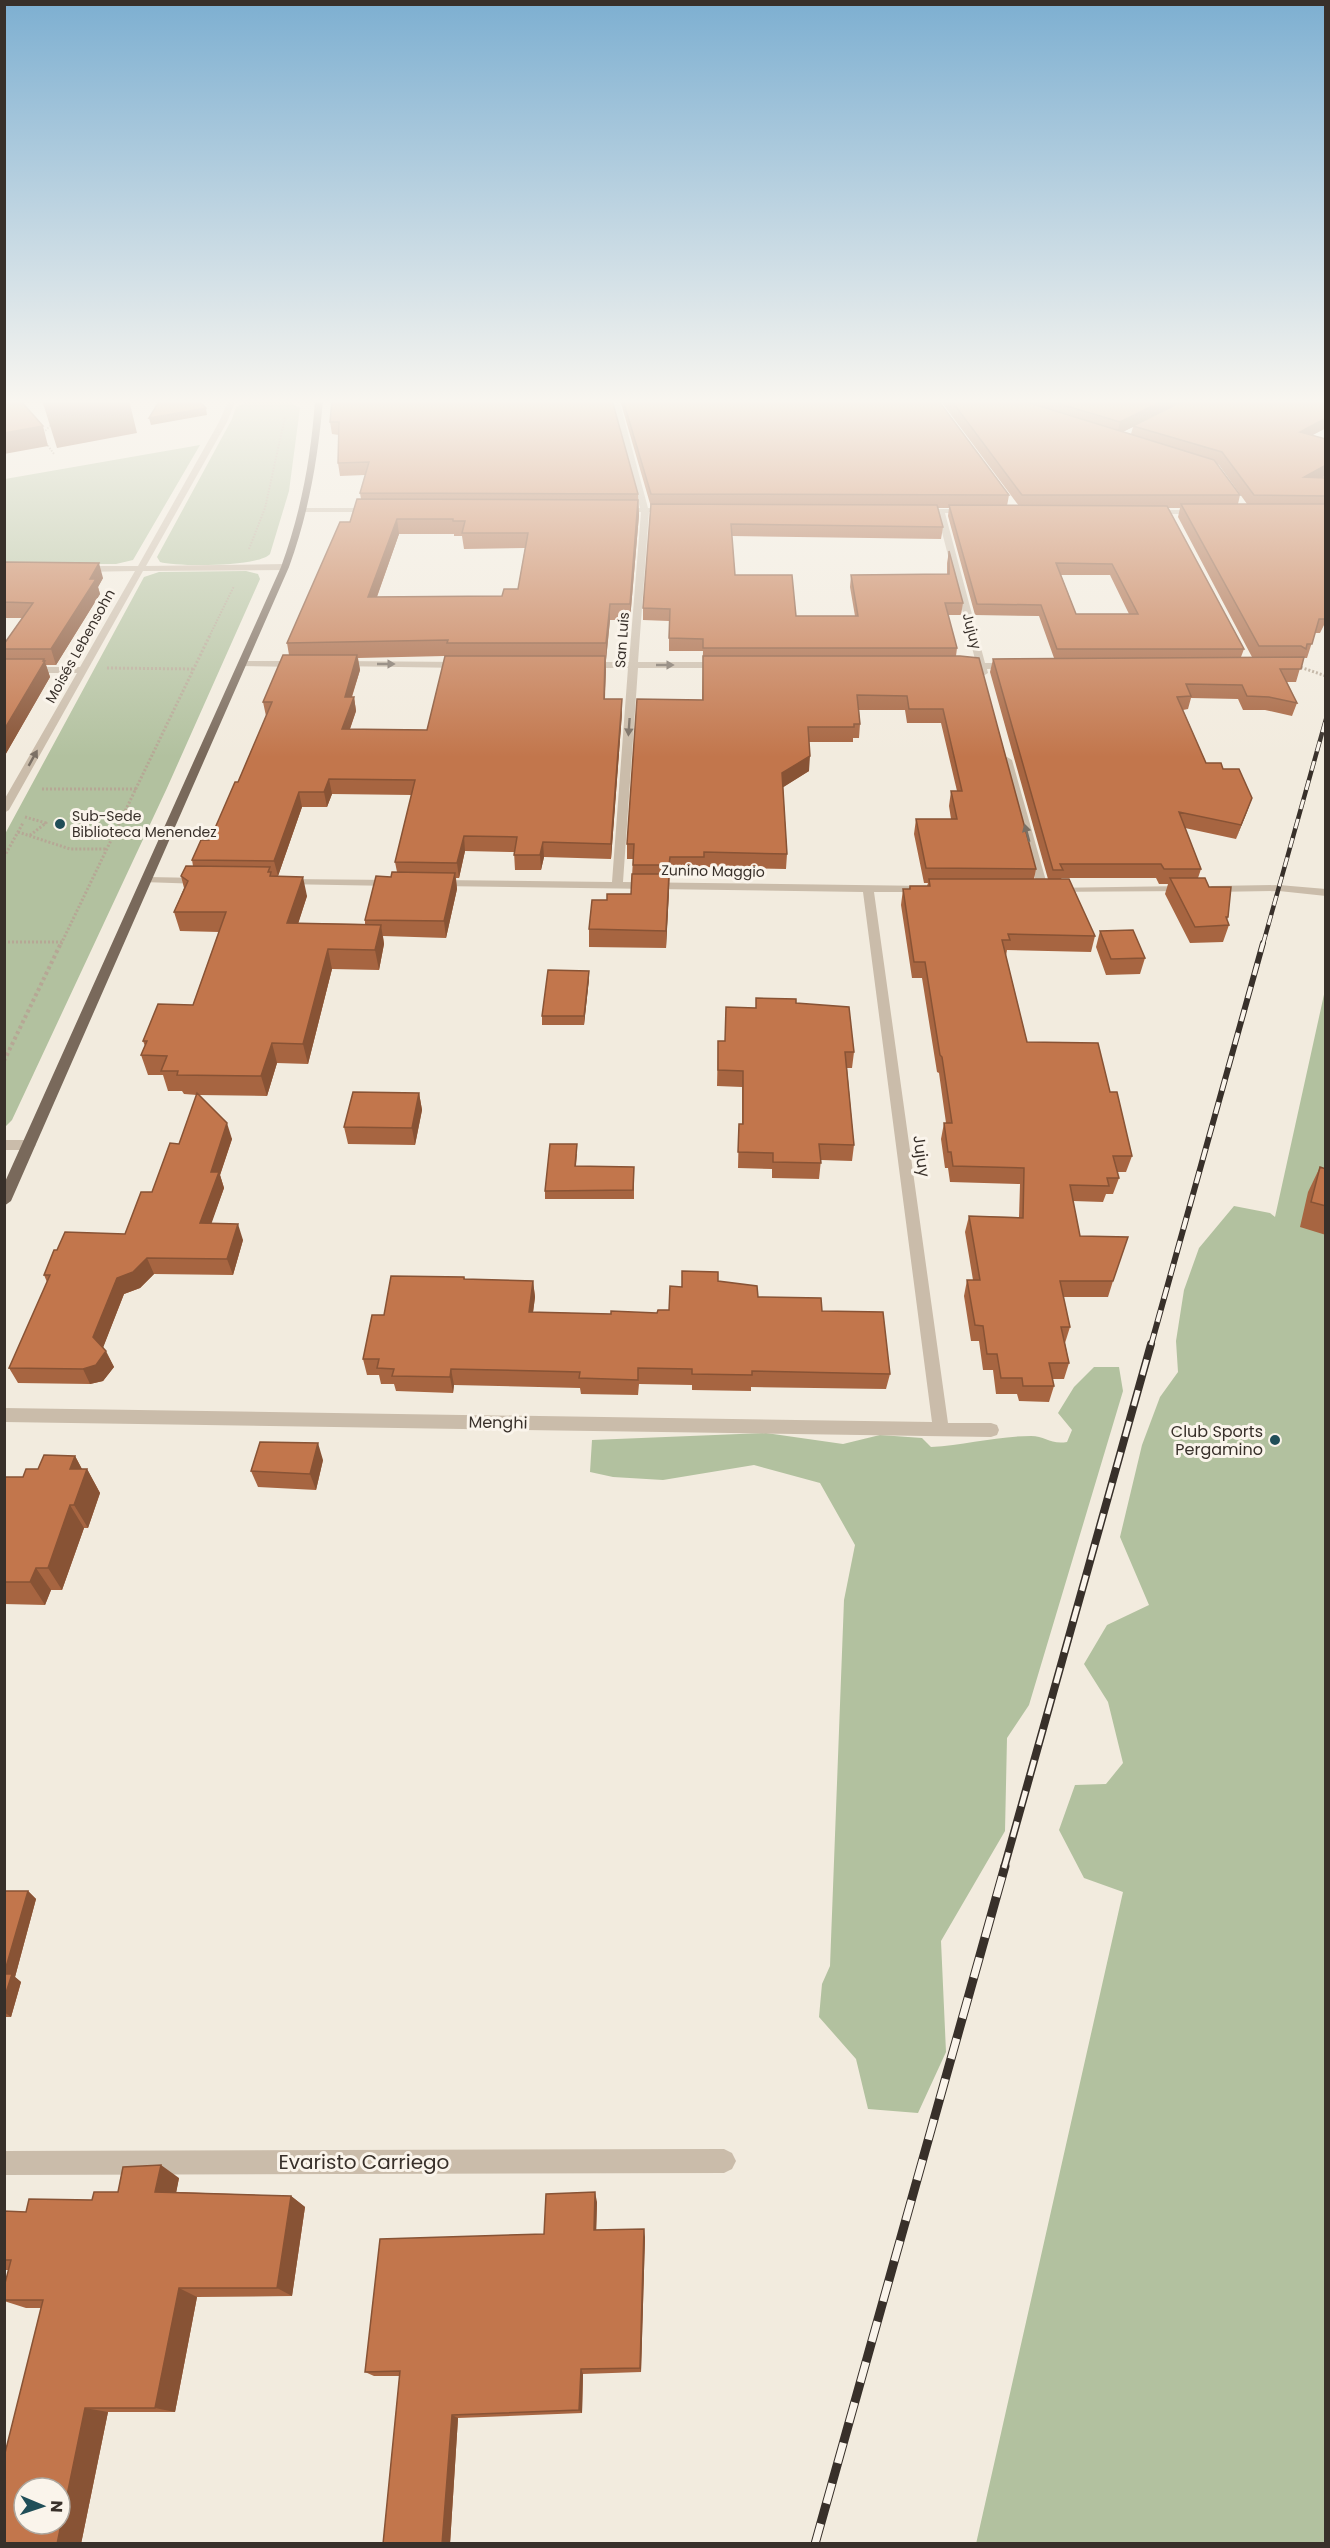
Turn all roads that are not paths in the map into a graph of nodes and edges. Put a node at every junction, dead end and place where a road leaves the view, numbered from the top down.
1 (168, 519) edge
2 (302, 519) edge
3 (644, 519) edge
4 (942, 519) edge
5 (1172, 519) edge
6 (1174, 523) edge
7 (285, 567) junction
8 (72, 568) edge
9 (139, 569) junction
10 (243, 664) junction
11 (314, 664) edge
12 (326, 664) edge
13 (468, 665) edge
14 (574, 665) edge
15 (633, 665) junction
16 (729, 665) edge
17 (957, 666) edge
18 (981, 666) junction
19 (1028, 666) edge
20 (4, 670) edge
21 (82, 670) junction
22 (987, 688) edge
23 (1002, 744) edge
24 (9, 792) edge
25 (4, 810) edge
26 (147, 880) junction
27 (218, 881) edge
28 (277, 882) edge
29 (406, 883) edge
30 (429, 883) edge
31 (617, 885) junction
32 (868, 888) junction
33 (943, 889) edge
34 (1326, 893) edge
35 (4, 1145) edge
36 (29, 1145) junction
37 (4, 1201) edge
38 (4, 1415) edge
39 (941, 1428) junction
40 (991, 1430) dead end
41 (724, 2161) dead end
42 (4, 2163) edge

1 - 9 street, Moisés Lebensohn
2 - 7 main road
3 - 15 street, San Luis
4 - 18 street, Jujuy
5 - 6 street
7 - 9 street
7 - 10 main road
8 - 9 street
9 - 21 street, Moisés Lebensohn
10 - 11 street
10 - 26 main road
12 -> 13 street
14 - 15 street
15 -> 16 street
15 -> 31 street, San Luis
17 - 18 street
18 - 19 street
18 - 22 street, Jujuy
20 - 21 street
24 -> 21 street, Moisés Lebensohn
34 -> 23 street
24 - 25 street, Moisés Lebensohn
26 - 27 street
26 - 36 main road
28 - 29 street
30 - 31 street, Zunino Maggio
31 - 32 street, Zunino Maggio
32 - 33 street, Zunino Maggio
32 - 39 street, Jujuy
35 - 36 street
36 - 37 main road
38 - 39 street, Menghi
39 - 40 street, Menghi
41 - 42 street, Evaristo Carriego

